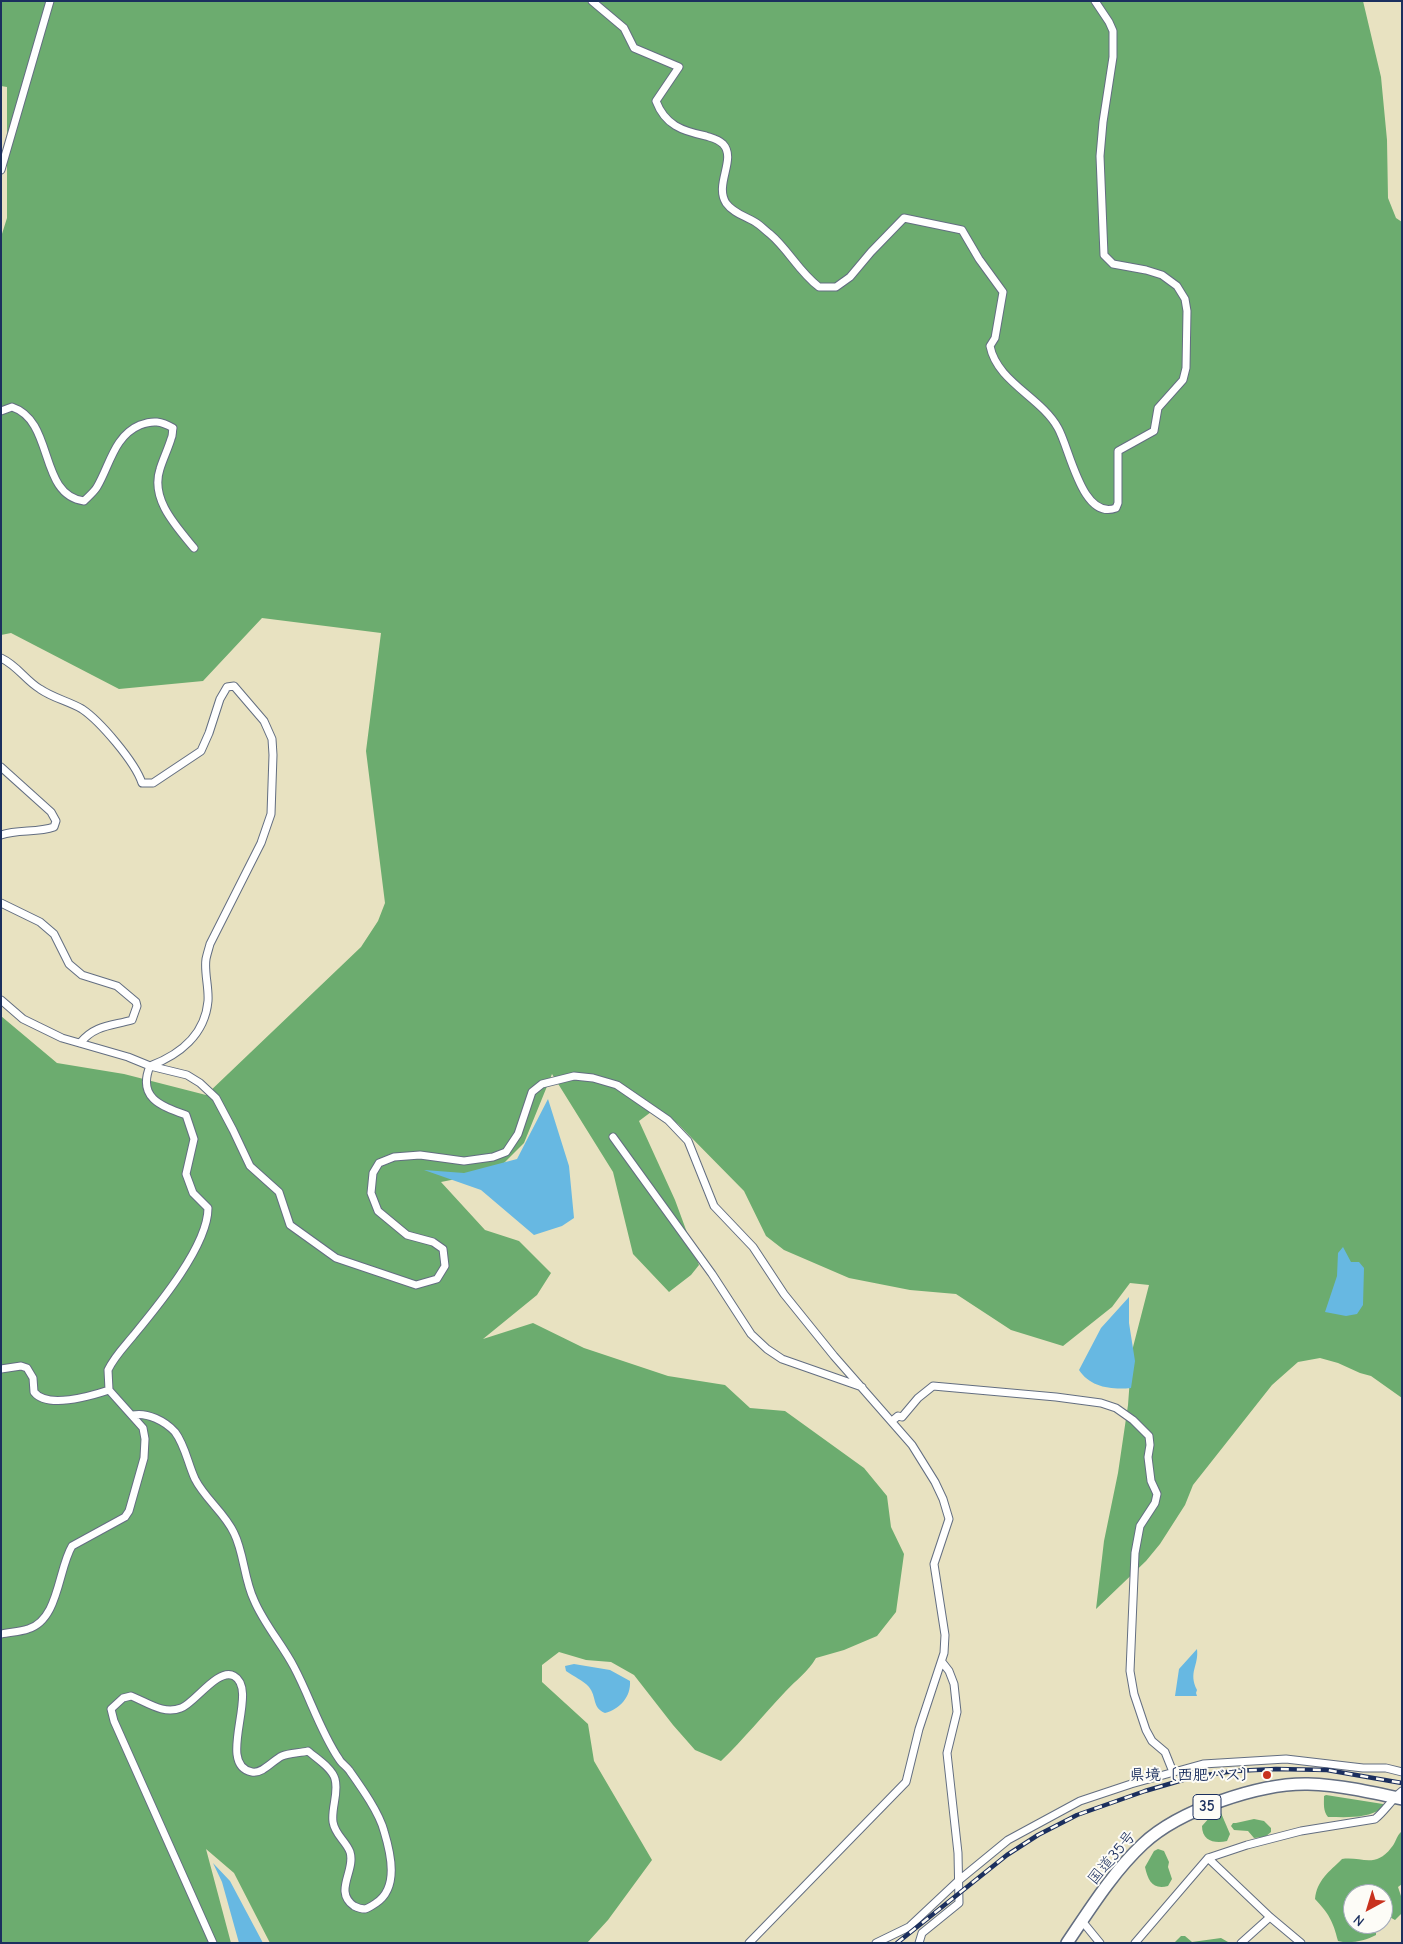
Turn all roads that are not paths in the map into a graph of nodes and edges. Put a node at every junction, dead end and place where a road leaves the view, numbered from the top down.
1 (50, 1) edge
2 (592, 1) edge
3 (1095, 1) edge
4 (1, 170) edge
5 (1, 411) edge
6 (194, 548) dead end
7 (1, 658) edge
8 (1, 767) edge
9 (1, 835) edge
10 (1, 903) edge
11 (1, 1000) edge
12 (80, 1043) junction
13 (150, 1066) junction
14 (613, 1137) dead end
15 (1, 1369) edge
16 (862, 1387) junction
17 (109, 1390) junction
18 (133, 1415) junction
19 (892, 1421) junction
20 (1, 1634) edge
21 (942, 1662) junction
22 (1173, 1772) junction
23 (1402, 1772) edge
24 (1399, 1795) edge
25 (1208, 1858) junction
26 (958, 1881) junction
27 (1270, 1917) junction
28 (1082, 1921) junction
29 (213, 1943) edge
30 (749, 1943) edge
31 (876, 1943) edge
32 (919, 1943) edge
33 (1067, 1943) edge
34 (1100, 1943) edge
35 (1135, 1943) edge
36 (1241, 1943) edge
37 (1301, 1943) edge

1 - 4 street
2 - 3 street
5 - 6 street
7 - 13 street
8 - 9 street
10 - 12 street
11 - 12 street
12 - 13 street
13 - 16 street
13 - 17 street
14 - 16 street
15 - 17 street
16 - 19 street
17 - 18 street
18 - 20 street
18 - 29 street
19 - 21 street
19 - 22 street
21 - 26 street
21 - 30 street
22 - 23 street
22 - 26 street
24 - 25 street
24 - 28 highway, 国道35号 / 35
25 - 27 street
25 - 35 street
26 - 31 street
26 - 32 street
27 - 36 street
27 - 37 street
28 - 33 highway, 国道35号 / 35
28 - 34 street

